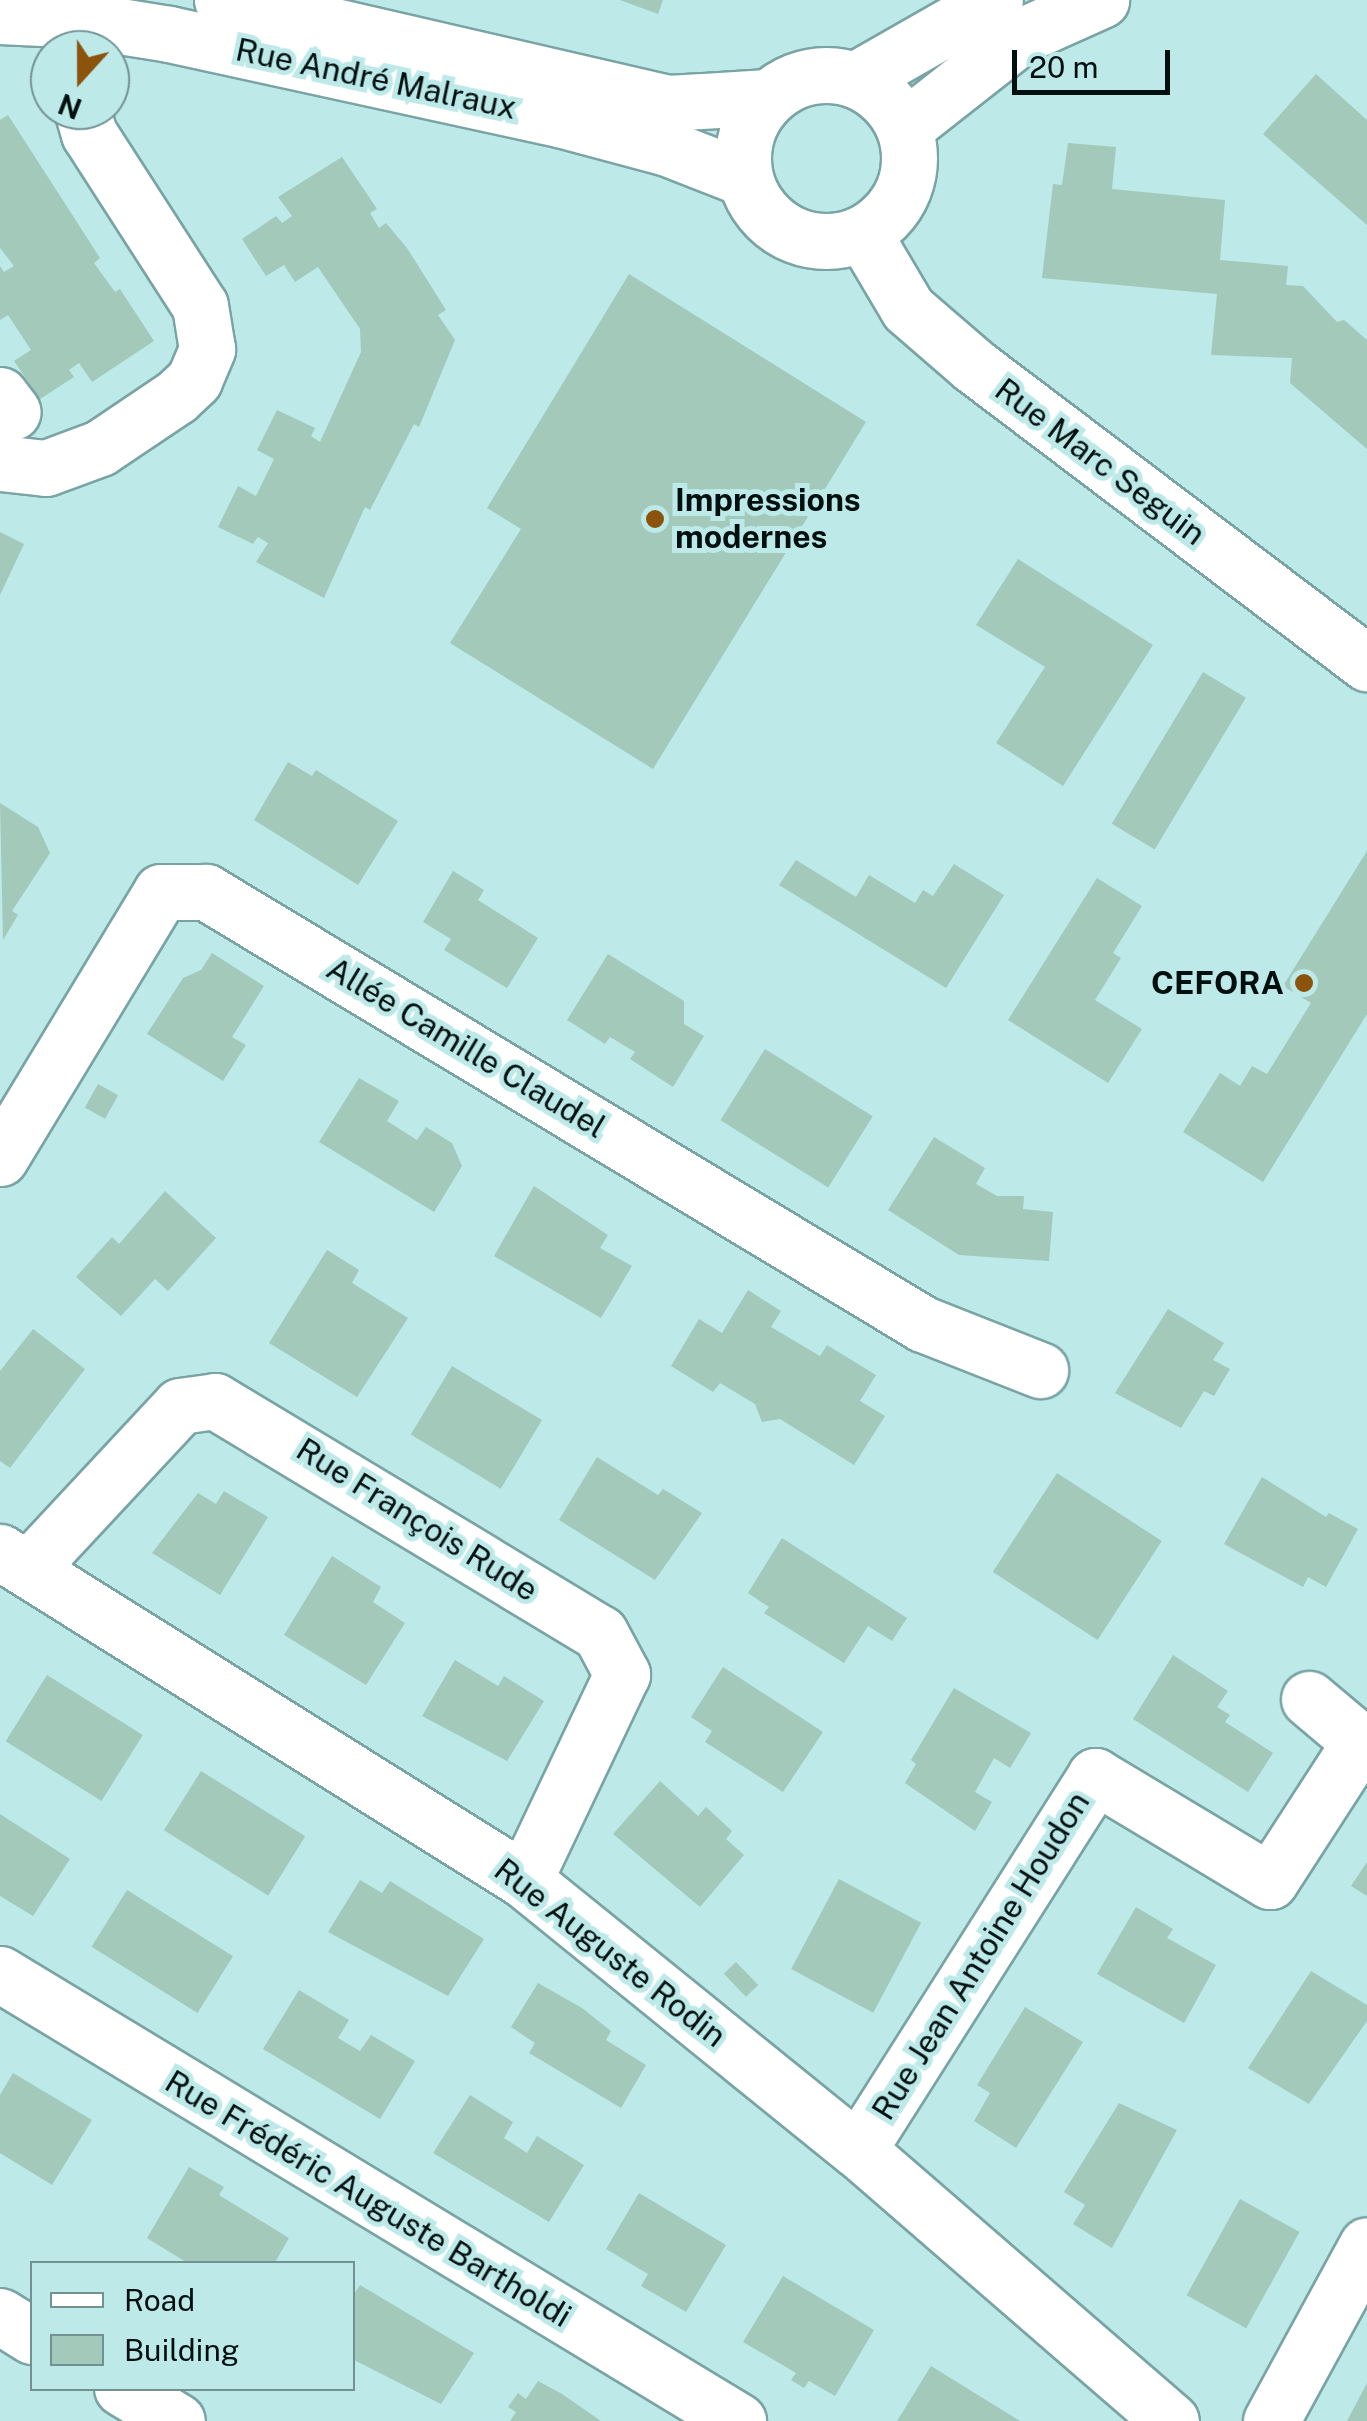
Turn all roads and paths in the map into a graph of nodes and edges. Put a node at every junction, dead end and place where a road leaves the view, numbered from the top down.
1 (1101, 0) edge
2 (976, 4) edge
3 (222, 11) edge
4 (0, 16) edge
5 (83, 23) edge
6 (855, 80) junction
7 (768, 97) junction
8 (904, 128) junction
9 (88, 130) edge
10 (744, 178) junction
11 (863, 232) junction
12 (4, 423) edge
13 (1367, 664) edge
14 (0, 1158) edge
15 (1040, 1370) dead end
16 (15, 1560) edge
17 (1309, 1698) dead end
18 (1364, 1743) edge
19 (524, 1880) junction
20 (0, 1974) edge
21 (858, 2150) junction
22 (1367, 2246) edge
23 (127, 2391) edge
24 (178, 2421) edge
25 (738, 2421) edge
26 (1171, 2421) edge
27 (1271, 2421) edge

1 - 8 street
2 - 6 street
3 - 5 street, Rue André Malraux
3 - 7 street, Rue André Malraux
3 - 10 street, Rue André Malraux
4 - 5 street, Rue André Malraux
6 - 7 street
6 - 8 street
7 - 10 street
8 - 11 street
9 - 12 street
10 - 11 street
11 - 13 street, Rue Marc Seguin
14 - 15 street, Allée Camille Claudel
16 - 19 street, Rue Auguste Rodin
16 - 19 street, Rue François Rude
17 - 18 street
18 - 21 street, Rue Jean Antoine Houdon
19 - 21 street, Rue Auguste Rodin
20 - 25 street, Rue Frédéric Auguste Bartholdi
21 - 26 street, Rue Auguste Rodin
22 - 27 street
23 - 24 street

